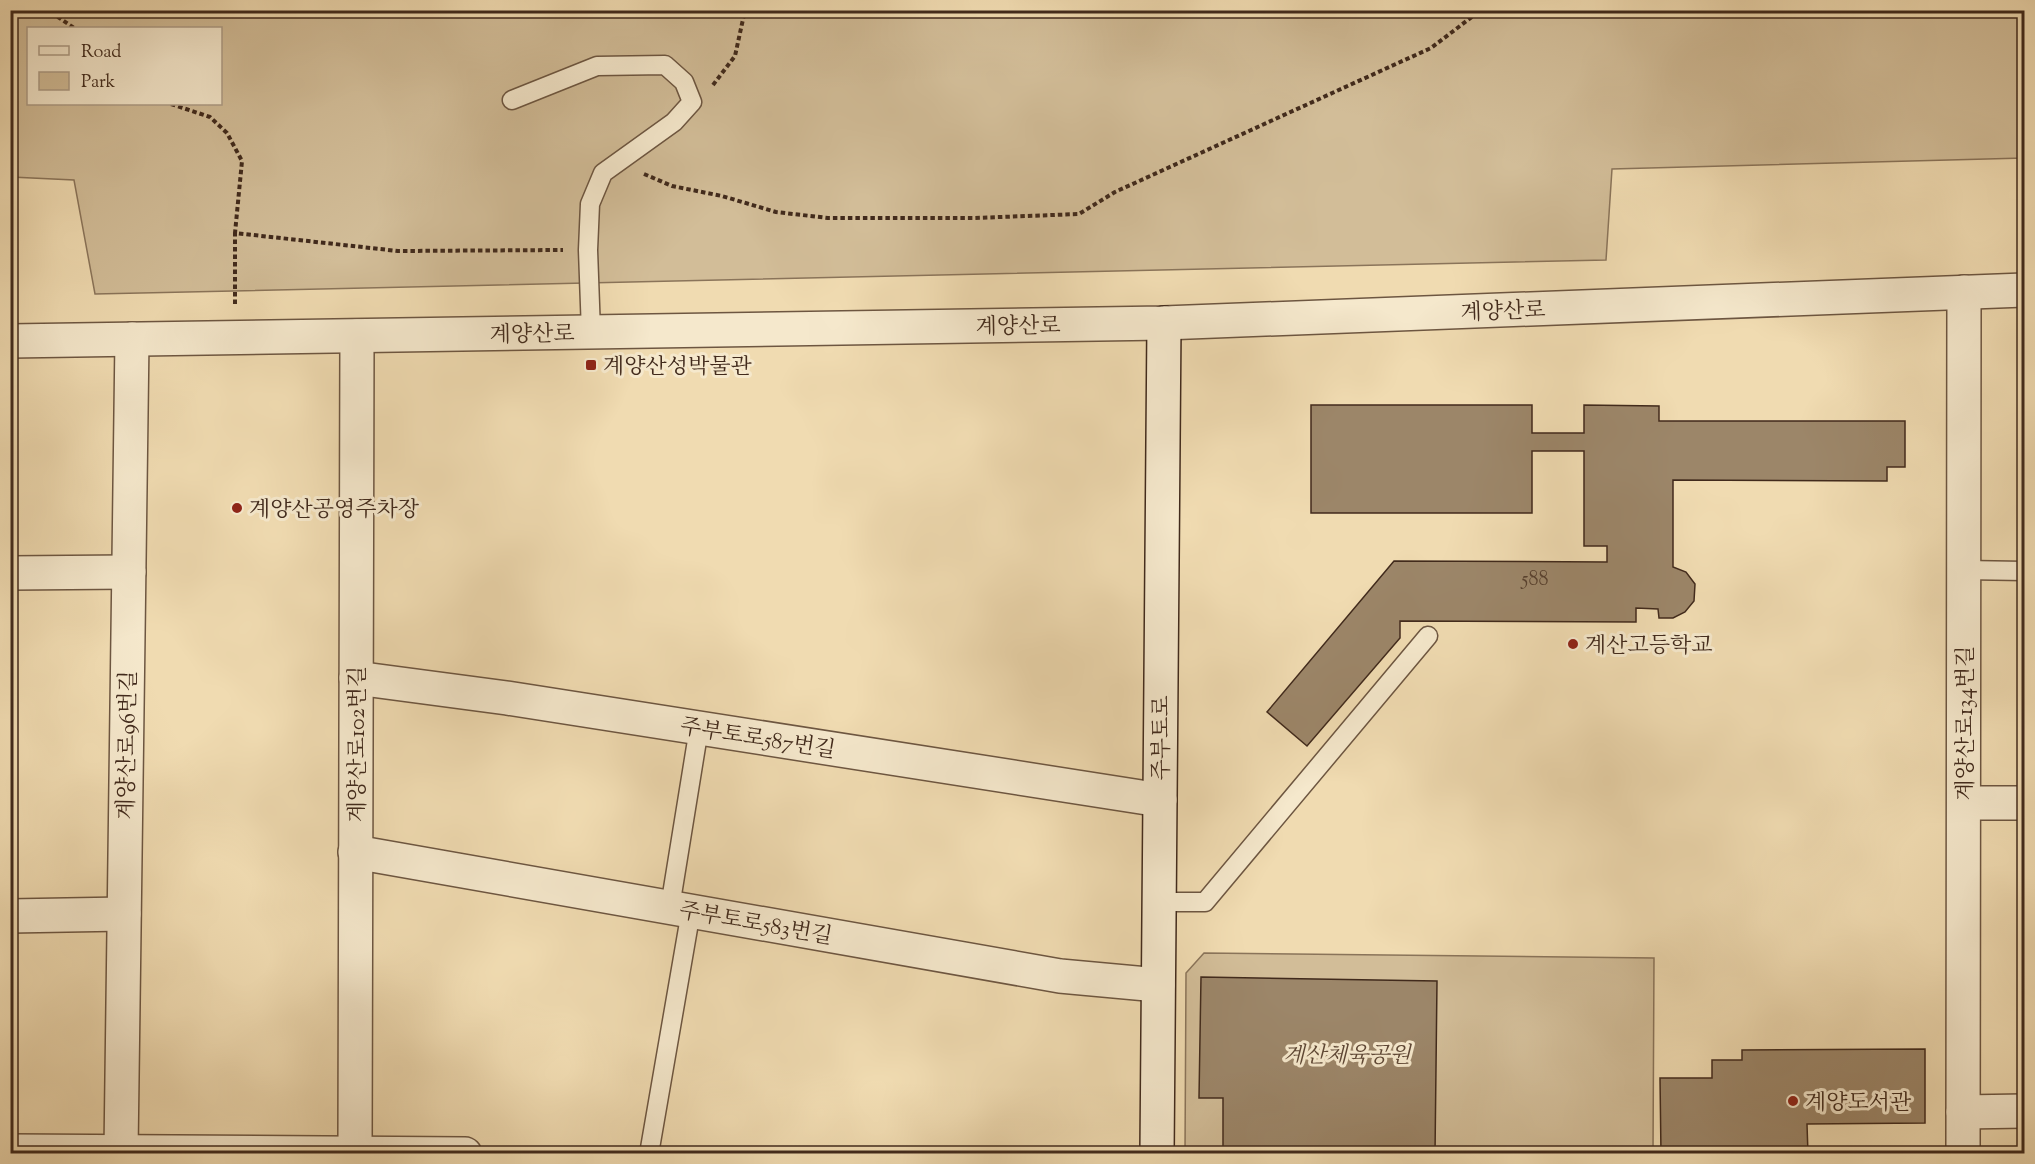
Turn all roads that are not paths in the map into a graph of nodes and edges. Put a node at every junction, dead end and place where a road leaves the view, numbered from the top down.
1 (512, 100) dead end
2 (2025, 290) edge
3 (1965, 292) junction
4 (1164, 323) junction
5 (591, 332) junction
6 (357, 336) junction
7 (132, 339) junction
8 (10, 341) edge
9 (1964, 570) junction
10 (2025, 571) edge
11 (129, 572) junction
12 (10, 573) edge
13 (1428, 636) dead end
14 (356, 678) junction
15 (699, 728) junction
16 (1160, 800) junction
17 (1964, 803) junction
18 (2025, 803) edge
19 (355, 852) junction
20 (1159, 902) junction
21 (680, 909) junction
22 (124, 914) junction
23 (10, 916) edge
24 (1158, 985) junction
25 (2025, 1111) edge
26 (1963, 1112) junction
27 (10, 1151) edge
28 (121, 1151) junction
29 (273, 1153) edge
30 (355, 1153) edge
31 (465, 1154) edge
32 (649, 1154) edge
33 (1157, 1154) edge
34 (1963, 1154) edge

1 - 5 lane
2 - 3 street, 계양산로
3 - 4 street, 계양산로
3 - 9 street, 계양산로134번길
4 - 5 street, 계양산로
4 - 16 street, 주부토로
5 - 6 street, 계양산로
6 - 7 street, 계양산로
6 - 14 street, 계양산로102번길
7 - 8 street, 계양산로
7 - 11 street, 계양산로96번길
9 - 10 lane
9 - 17 street, 계양산로134번길
11 - 12 street
11 - 22 street, 계양산로96번길
13 - 20 lane
14 - 15 street, 주부토로587번길
14 - 19 street, 계양산로102번길
15 - 16 street, 주부토로587번길
15 - 21 lane
16 - 20 street, 주부토로
17 - 18 street
17 - 26 street, 계양산로134번길
19 - 21 street, 주부토로583번길
19 - 30 street, 계양산로102번길
20 - 24 street, 주부토로
21 - 24 street, 주부토로583번길
21 - 32 lane
22 - 23 street
22 - 28 street, 계양산로96번길
24 - 33 street, 주부토로
25 - 26 street
26 - 34 street, 계양산로134번길
27 - 28 street
28 - 29 street
29 - 30 street
30 - 31 street

